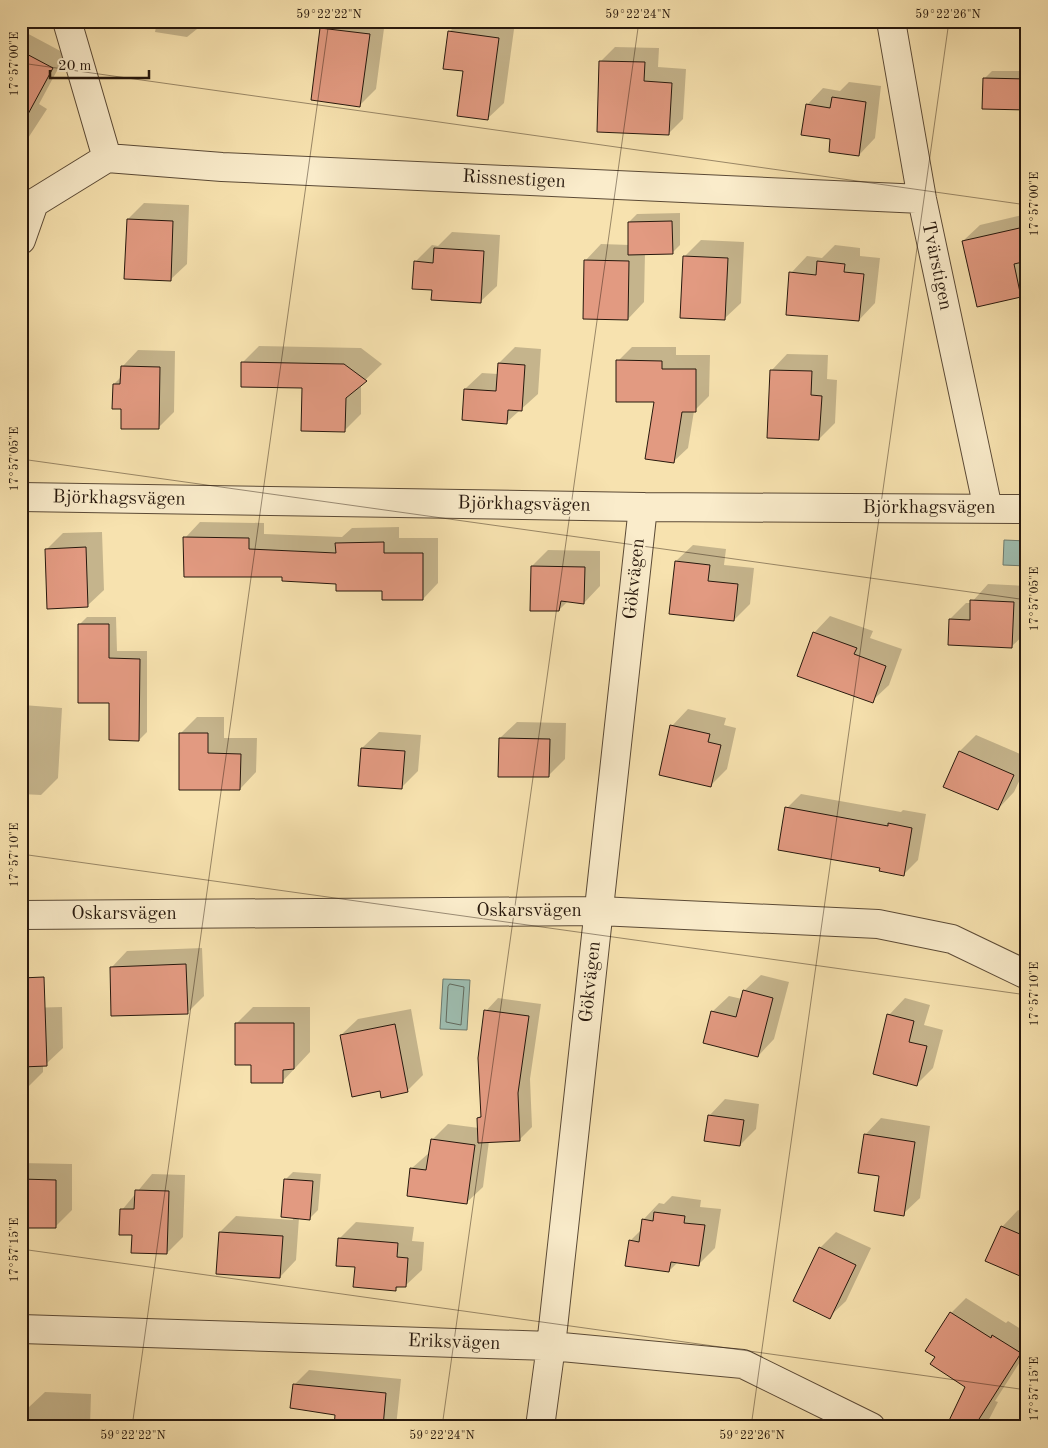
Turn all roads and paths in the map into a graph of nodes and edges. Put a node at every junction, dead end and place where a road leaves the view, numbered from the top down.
1 (68, 21) edge
2 (891, 21) edge
3 (107, 158) junction
4 (922, 199) junction
5 (21, 240) edge
6 (21, 497) edge
7 (643, 507) junction
8 (1027, 508) edge
9 (988, 509) junction
10 (599, 910) junction
11 (21, 915) edge
12 (1027, 975) edge
13 (21, 1330) edge
14 (551, 1346) junction
15 (540, 1427) edge
16 (871, 1427) edge

1 - 3 street
2 - 4 street, Tvärstigen
3 - 4 street, Rissnestigen
3 - 5 street
4 - 9 street, Tvärstigen
6 - 7 street, Björkhagsvägen
7 - 9 street, Björkhagsvägen
7 - 10 street, Gökvägen
8 - 9 street, Björkhagsvägen
10 - 11 street, Oskarsvägen
10 - 12 street, Oskarsvägen
10 - 14 street, Gökvägen
13 - 14 street, Eriksvägen
14 - 15 street, Gökvägen
14 - 16 street, Eriksvägen

